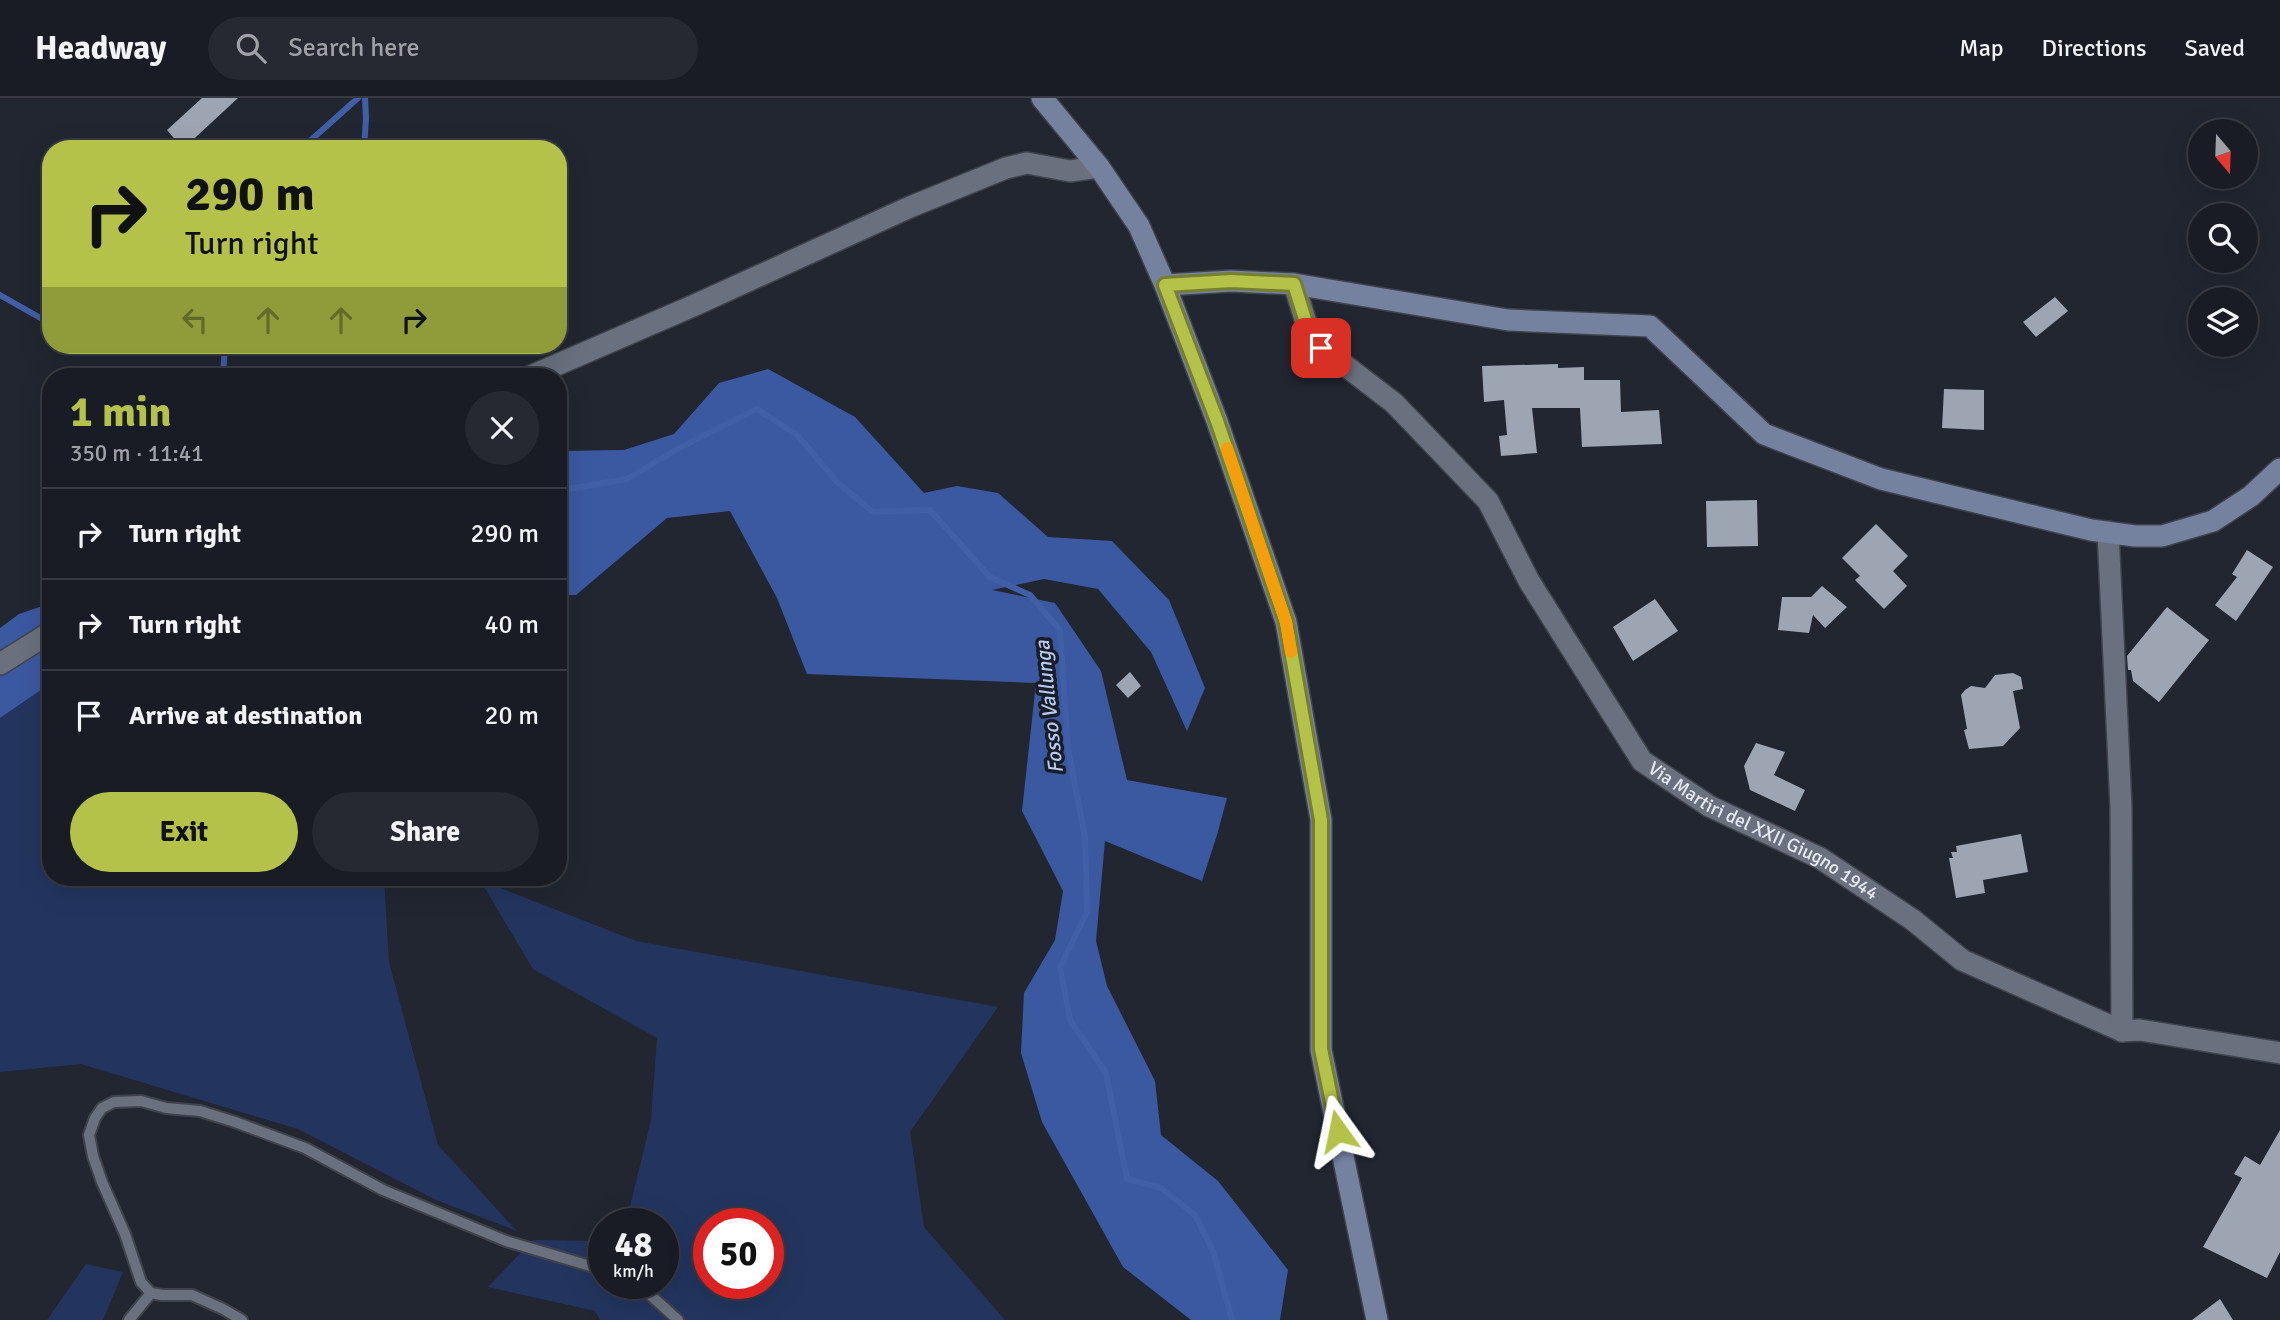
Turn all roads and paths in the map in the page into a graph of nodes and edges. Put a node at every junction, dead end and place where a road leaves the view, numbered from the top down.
1 (1042, 98) edge
2 (1098, 167) junction
3 (1294, 284) junction
4 (1165, 285) junction
5 (549, 368) edge
6 (2280, 470) edge
7 (2108, 532) junction
8 (42, 638) edge
9 (0, 664) edge
10 (2122, 1031) junction
11 (2280, 1053) edge
12 (588, 1265) edge
13 (151, 1293) junction
14 (654, 1299) edge
15 (129, 1320) edge
16 (242, 1320) edge
17 (677, 1320) edge
18 (1377, 1320) edge

1 - 2 main road
2 - 4 main road
2 - 5 street
3 - 4 main road
3 - 7 main road
3 - 10 street, Via Martiri del XXII Giugno 1944
4 - 18 main road
6 - 7 main road
7 - 10 street
8 - 9 street
10 - 11 street, Via Martiri del XXII Giugno 1944
12 - 13 lane
13 - 15 lane
13 - 16 lane
14 - 17 lane

